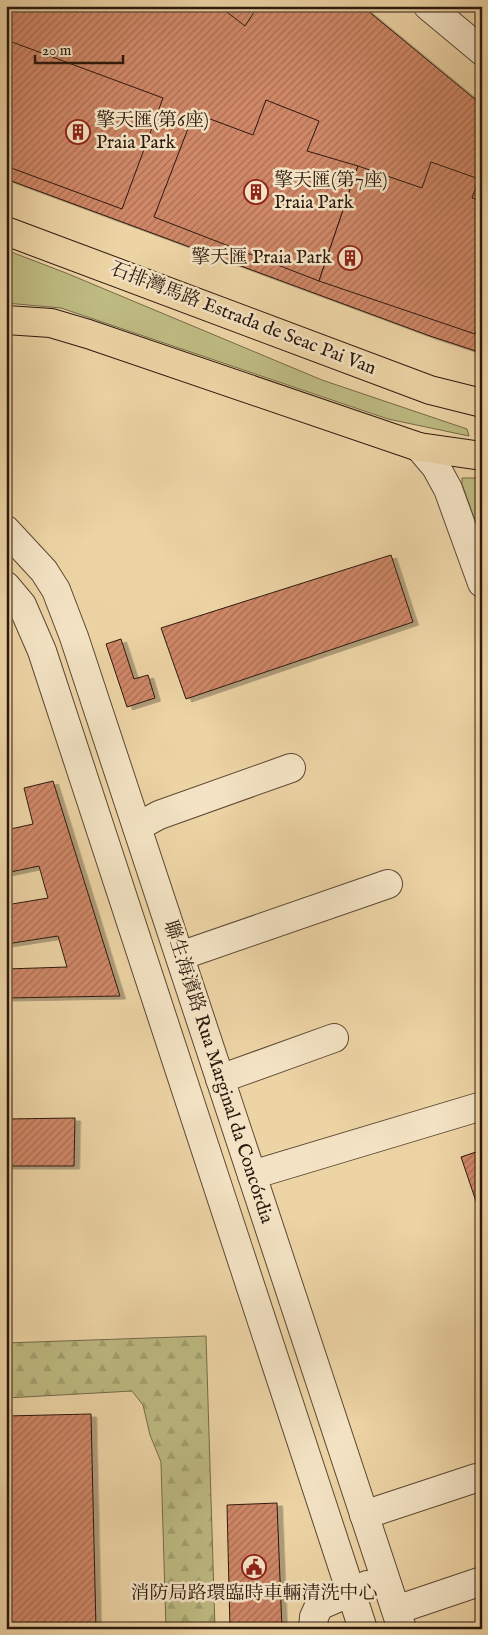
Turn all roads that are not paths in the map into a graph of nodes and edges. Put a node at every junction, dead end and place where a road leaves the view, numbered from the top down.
1 (428, 6) edge
2 (482, 51) edge
3 (6, 231) edge
4 (6, 320) edge
5 (482, 402) edge
6 (419, 447) junction
7 (482, 456) edge
8 (6, 530) edge
9 (482, 583) edge
10 (6, 586) edge
11 (291, 768) dead end
12 (137, 827) junction
13 (388, 884) dead end
14 (180, 956) junction
15 (334, 1038) dead end
16 (220, 1079) junction
17 (482, 1106) edge
18 (252, 1175) junction
19 (476, 1478) dead end
20 (364, 1515) junction
21 (385, 1578) junction
22 (482, 1581) edge
23 (351, 1592) junction
24 (399, 1620) edge
25 (313, 1629) edge
26 (363, 1629) edge

1 - 2 street
3 - 5 main road, 石排灣馬路 Estrada de Seac Pai Van
4 - 6 main road
6 - 7 main road
6 - 9 street
8 - 12 street, 聯生海濱路 Rua Marginal da Concórdia
10 - 23 street, 聯生海濱路 Rua Marginal da Concórdia
11 - 12 street
12 - 14 street, 聯生海濱路 Rua Marginal da Concórdia
13 - 14 street
14 - 16 street, 聯生海濱路 Rua Marginal da Concórdia
15 - 16 street
16 - 18 street, 聯生海濱路 Rua Marginal da Concórdia
17 - 18 street
18 - 20 street, 聯生海濱路 Rua Marginal da Concórdia
19 - 20 street
20 - 21 street, 聯生海濱路 Rua Marginal da Concórdia
21 - 23 street
21 - 24 street, 聯生海濱路 Rua Marginal da Concórdia
22 - 24 street
23 - 25 street
23 - 26 street, 聯生海濱路 Rua Marginal da Concórdia

